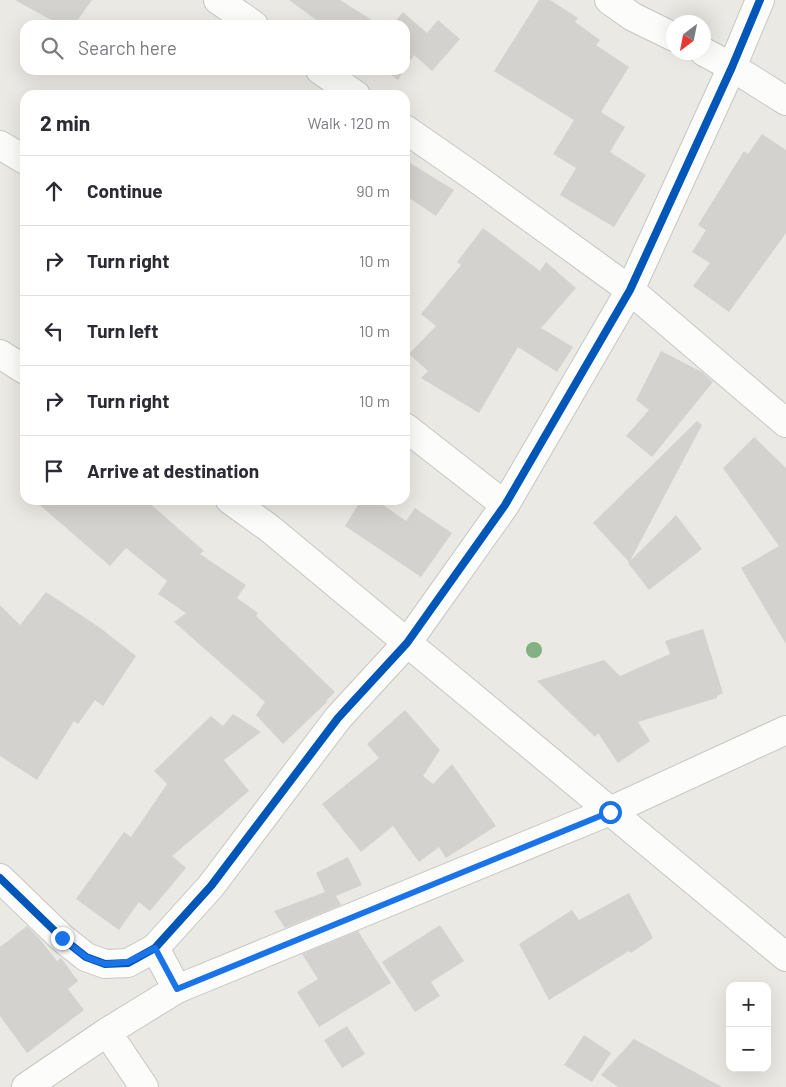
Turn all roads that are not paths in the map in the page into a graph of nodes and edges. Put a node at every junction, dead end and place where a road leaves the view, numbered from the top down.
1 (218, 0) edge
2 (609, 0) edge
3 (760, 0) edge
4 (247, 20) edge
5 (666, 33) edge
6 (711, 56) edge
7 (732, 67) junction
8 (327, 75) edge
9 (349, 90) edge
10 (786, 101) edge
11 (410, 132) edge
12 (0, 145) edge
13 (20, 157) edge
14 (630, 290) junction
15 (0, 354) edge
16 (20, 367) edge
17 (786, 423) edge
18 (410, 431) edge
19 (237, 505) edge
20 (505, 505) junction
21 (407, 643) junction
22 (786, 730) edge
23 (610, 812) junction
24 (0, 878) edge
25 (155, 948) junction
26 (786, 957) edge
27 (177, 989) junction
28 (107, 1032) junction
29 (26, 1087) edge
30 (144, 1087) edge

1 - 4 street
2 - 5 street
3 - 7 street
6 - 7 street
7 - 10 street
7 - 14 street
8 - 9 street
11 - 14 street
12 - 13 street
14 - 17 street
14 - 20 street
15 - 16 street
18 - 20 street
19 - 21 street
20 - 21 street
21 - 23 street
21 - 25 street
22 - 23 street
23 - 26 street
23 - 27 street
24 - 25 street
25 - 27 street
27 - 28 street
28 - 29 street
28 - 30 street

